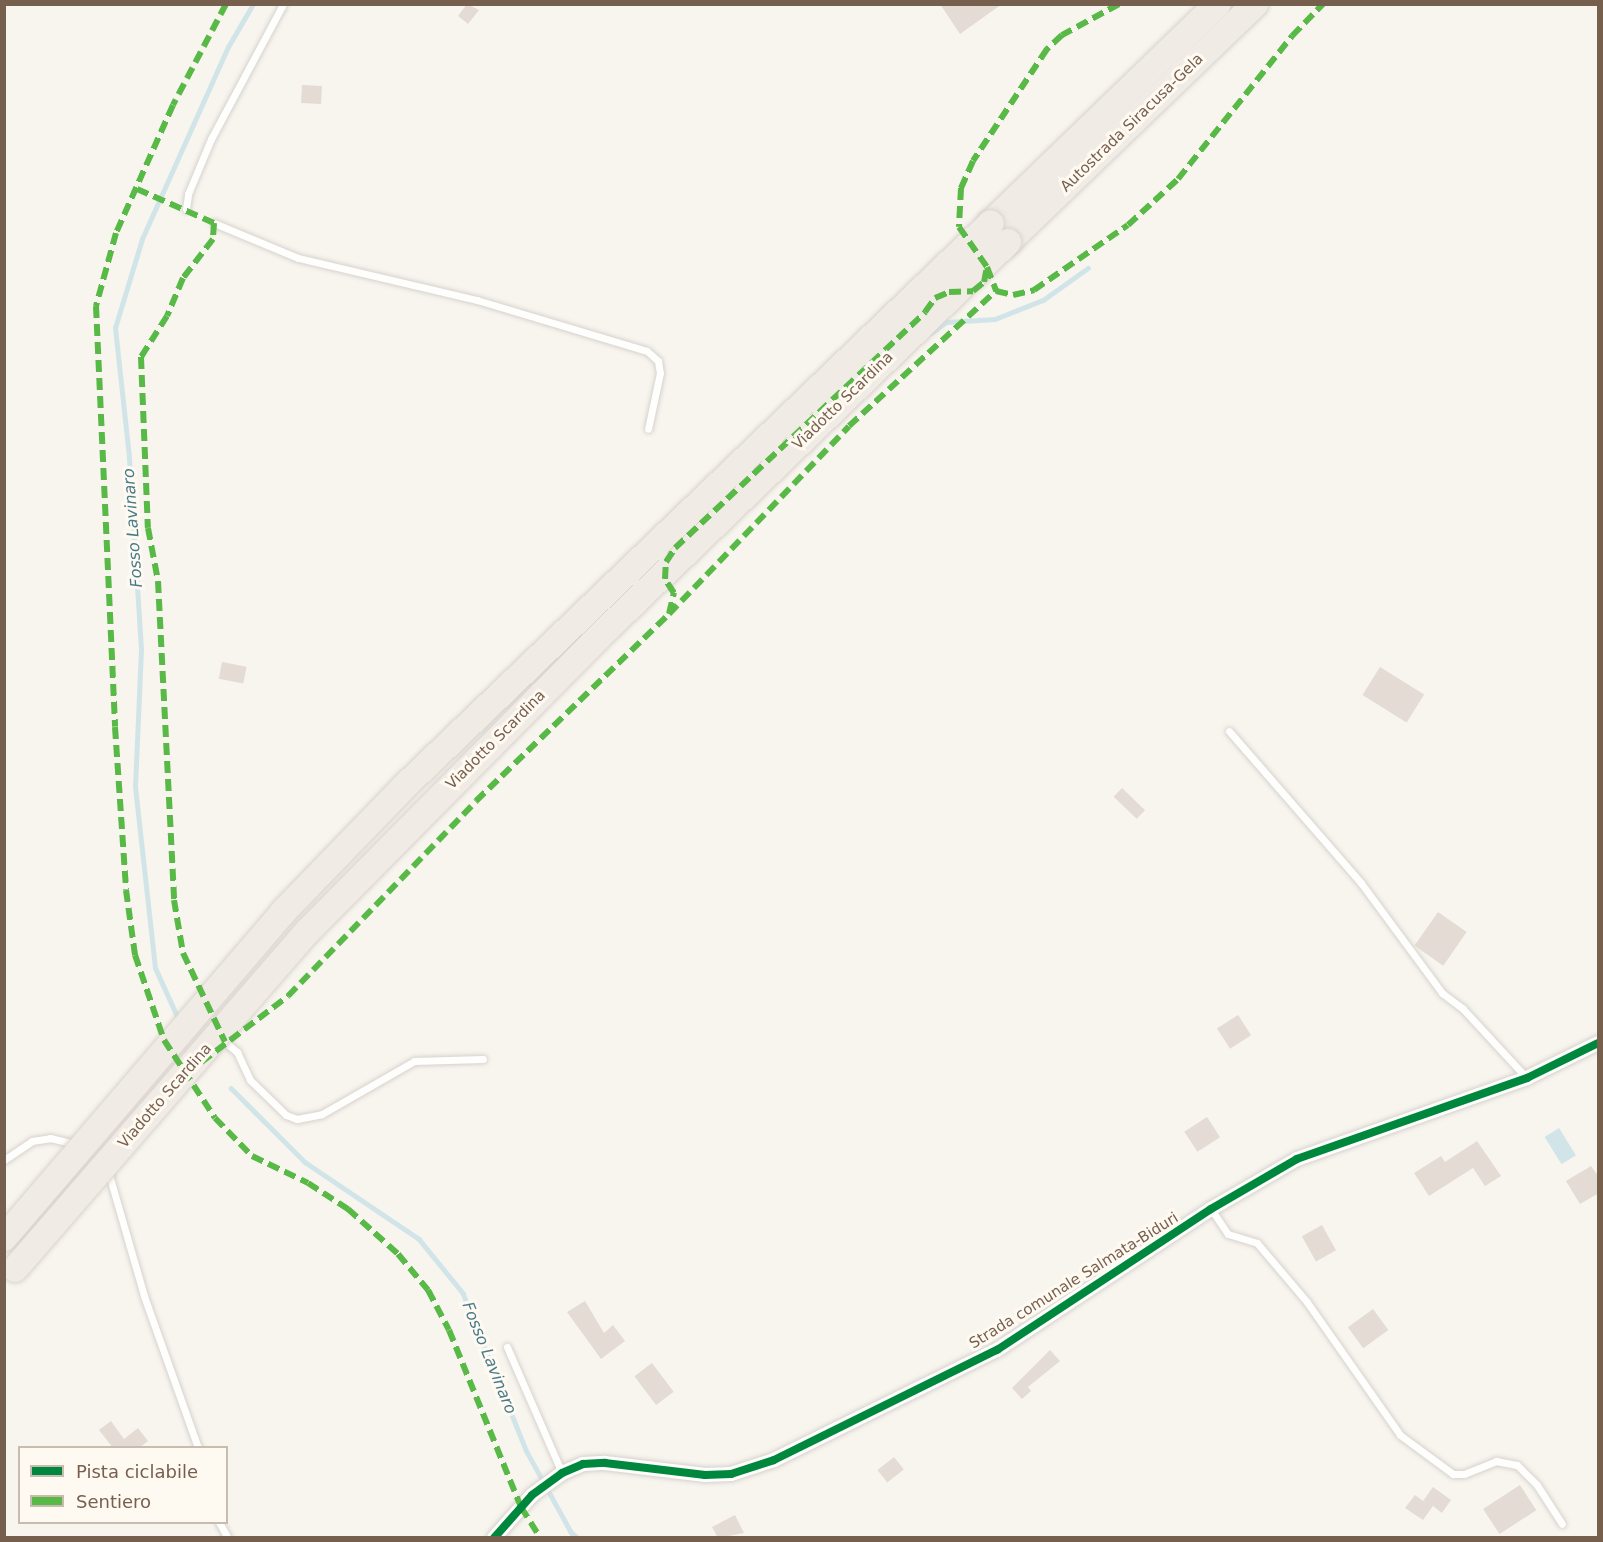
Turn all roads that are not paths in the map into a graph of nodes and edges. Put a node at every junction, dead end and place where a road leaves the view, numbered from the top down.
1 (283, 4) edge
2 (1218, 4) edge
3 (1255, 4) edge
4 (186, 209) dead end
5 (214, 223) dead end
6 (991, 223) joint
7 (1008, 242) joint
8 (648, 429) dead end
9 (1229, 731) dead end
10 (225, 1042) dead end
11 (1599, 1043) edge
12 (483, 1059) dead end
13 (1527, 1078) junction
14 (88, 1150) dead end
15 (95, 1156) dead end
16 (4, 1160) edge
17 (1211, 1209) junction
18 (4, 1238) edge
19 (10, 1276) edge
20 (507, 1347) dead end
21 (197, 1446) edge
22 (558, 1476) junction
23 (220, 1524) edge
24 (1562, 1524) dead end
25 (228, 1538) edge
26 (494, 1538) edge

1 - 4 lane
2 - 6 highway, Autostrada Siracusa-Gela
3 - 7 highway, Autostrada Siracusa-Gela
5 - 8 lane
6 - 18 highway, Viadotto Scardina, bridge
7 - 19 highway, Viadotto Scardina, bridge
9 - 13 lane
10 - 12 lane
11 - 13 street, Strada comunale Salmata-Biduri
13 - 17 street, Strada comunale Salmata-Biduri
14 - 16 lane
15 - 21 lane
17 - 22 street, Strada comunale Salmata-Biduri
17 - 24 lane
20 - 22 lane
22 - 26 street, Strada comunale Salmata-Biduri
23 - 25 lane

